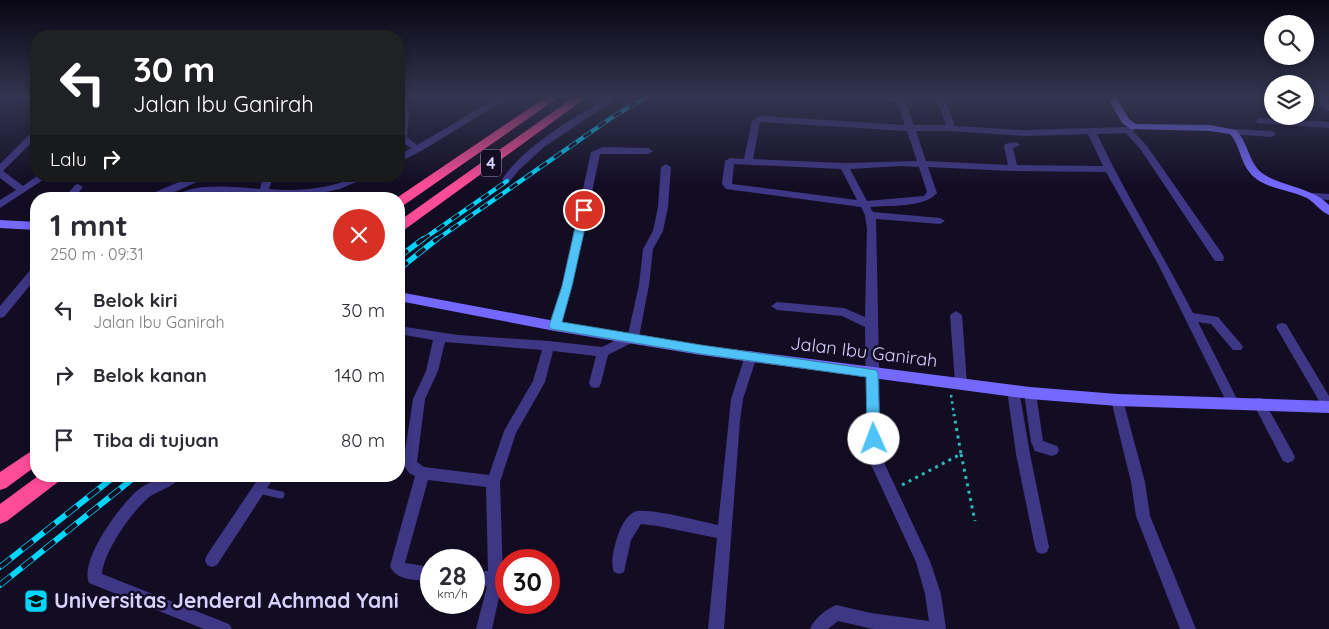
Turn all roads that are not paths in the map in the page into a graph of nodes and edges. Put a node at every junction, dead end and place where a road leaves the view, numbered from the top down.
1 (457, 126) edge
2 (512, 126) edge
3 (542, 126) edge
4 (569, 126) edge
5 (755, 126) edge
6 (866, 126) edge
7 (951, 128) joint
8 (1131, 128) junction
9 (910, 129) junction
10 (1091, 131) junction
11 (1233, 132) junction
12 (1272, 134) dead end
13 (30, 140) edge
14 (405, 140) edge
15 (1016, 145) dead end
16 (418, 149) junction
17 (648, 151) dead end
18 (405, 155) edge
19 (748, 162) junction
20 (923, 164) junction
21 (844, 166) junction
22 (666, 168) dead end
23 (1013, 168) junction
24 (1109, 169) junction
25 (0, 171) edge
26 (507, 179) dead end
27 (35, 182) edge
28 (186, 182) edge
29 (266, 182) edge
30 (350, 182) edge
31 (78, 187) dead end
32 (22, 190) junction
33 (74, 192) edge
34 (161, 192) edge
35 (197, 192) edge
36 (264, 192) joint
37 (306, 192) edge
38 (1313, 196) junction
39 (1329, 197) edge
40 (405, 198) edge
41 (864, 204) junction
42 (0, 205) edge
43 (1329, 211) edge
44 (870, 215) junction
45 (940, 221) dead end
46 (405, 223) edge
47 (0, 224) edge
48 (30, 226) edge
49 (1220, 258) dead end
50 (30, 278) edge
51 (405, 297) edge
52 (777, 306) dead end
53 (2, 309) edge
54 (956, 315) dead end
55 (1189, 317) junction
56 (871, 325) junction
57 (555, 326) junction
58 (1282, 327) dead end
59 (405, 331) edge
60 (440, 337) junction
61 (632, 337) junction
62 (549, 346) junction
63 (1237, 347) dead end
64 (603, 352) junction
65 (751, 356) junction
66 (872, 373) junction
67 (955, 382) junction
68 (595, 383) dead end
69 (1013, 390) junction
70 (1030, 392) junction
71 (1117, 400) junction
72 (1233, 403) junction
73 (1259, 403) junction
74 (1329, 407) edge
75 (1052, 450) dead end
76 (1288, 457) dead end
77 (30, 460) edge
78 (422, 473) junction
79 (0, 482) edge
80 (44, 482) edge
81 (166, 482) edge
82 (264, 482) edge
83 (493, 482) junction
84 (259, 490) junction
85 (281, 495) dead end
86 (0, 515) edge
87 (724, 533) junction
88 (1042, 547) dead end
89 (495, 549) edge
90 (212, 560) dead end
91 (619, 567) dead end
92 (420, 573) edge
93 (495, 583) edge
94 (224, 629) edge
95 (484, 629) edge
96 (716, 629) edge
97 (818, 629) edge
98 (933, 629) edge
99 (938, 629) edge
100 (1188, 629) edge

1 - 16 street
2 - 40 highway, 4
3 - 46 highway, 4
4 - 26 street
5 - 19 street
6 - 9 street
7 - 9 street
7 - 10 street
8 - 10 street
8 - 11 main road
8 - 49 street
9 - 20 street
10 - 24 street
11 - 12 street
11 - 38 main road
13 - 25 street
14 - 16 street
15 - 23 street
16 - 18 street
17 - 57 street
19 - 21 street
19 - 41 street
20 - 21 street
20 - 23 street
20 - 41 street
21 - 41 street
22 - 61 street
23 - 24 street
24 - 55 street
25 - 32 street
27 - 32 street
28 - 34 street
29 - 36 street
30 - 37 street
31 - 33 street
32 - 42 street
35 - 36 street
38 - 39 street
38 - 43 main road
41 - 44 street
44 - 45 street
44 - 56 street
47 - 48 main road
50 - 53 street
51 - 57 main road, Jalan Ibu Ganirah
52 - 56 street
54 - 67 street
55 - 63 street
55 - 72 street
56 - 66 street
57 - 61 main road, Jalan Ibu Ganirah
58 - 74 street
59 - 60 street
60 - 62 street
60 - 78 street
61 - 64 street
61 - 65 main road, Jalan Ibu Ganirah
62 - 64 street
62 - 83 street
64 - 68 street
65 - 66 main road, Jalan Ibu Ganirah
65 - 87 street
66 - 67 main road, Jalan Ibu Ganirah
66 - 99 street
67 - 69 main road, Jalan Ibu Ganirah
69 - 70 main road, Jalan Ibu Ganirah
69 - 88 street
70 - 71 main road, Jalan Ibu Ganirah
70 - 75 street
71 - 72 main road, Jalan Ibu Ganirah
71 - 100 street
72 - 73 main road, Jalan Ibu Ganirah
73 - 74 main road, Jalan Ibu Ganirah
73 - 76 street
77 - 79 highway
78 - 83 street
78 - 92 street
80 - 86 highway
81 - 94 street
82 - 84 street
83 - 89 street
84 - 85 lane
84 - 90 street
87 - 91 street
87 - 96 street
93 - 95 street
97 - 98 street

